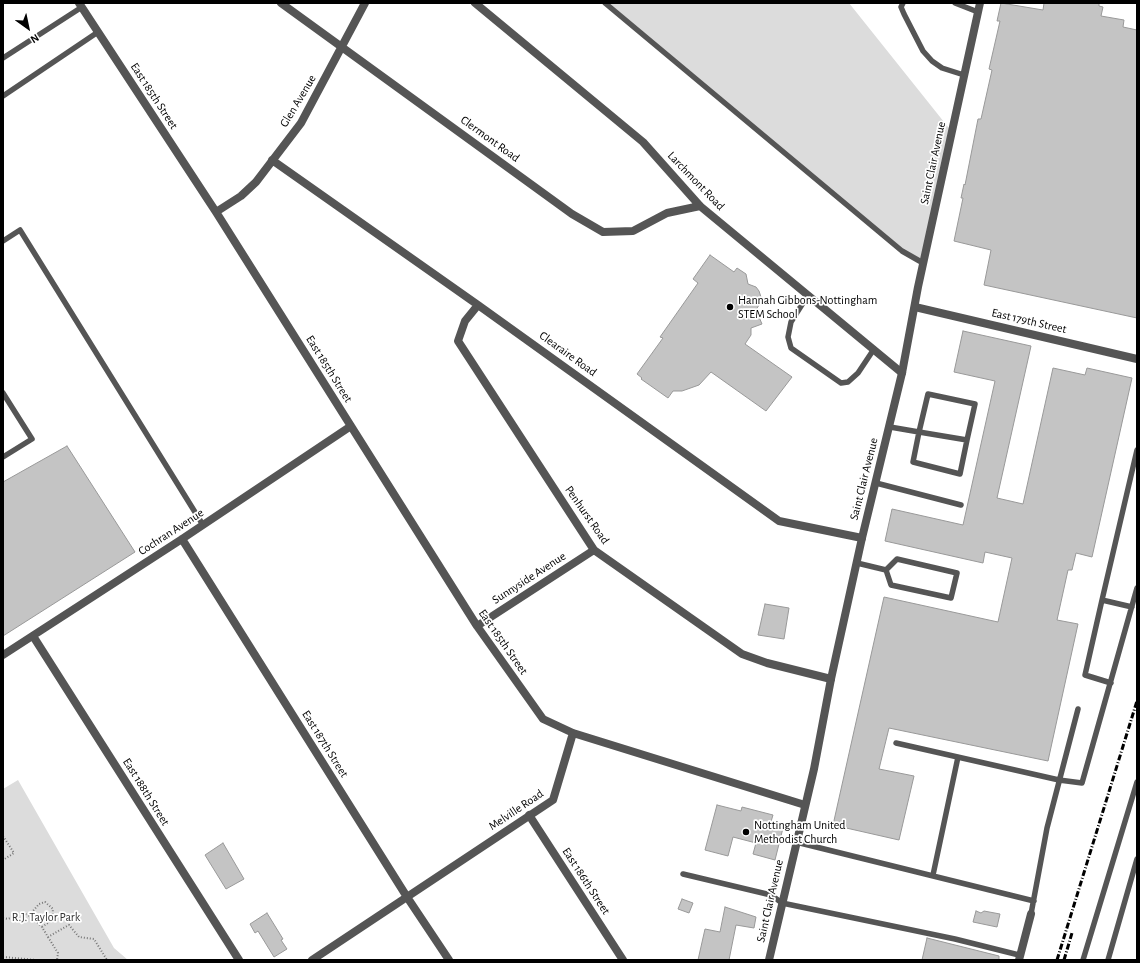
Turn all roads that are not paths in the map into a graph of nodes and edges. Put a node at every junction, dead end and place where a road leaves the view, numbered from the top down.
1 (281, 3) edge
2 (365, 3) edge
3 (475, 3) edge
4 (605, 3) edge
5 (903, 3) edge
6 (955, 3) edge
7 (980, 3) edge
8 (81, 5) edge
9 (978, 12) junction
10 (98, 32) junction
11 (343, 47) junction
12 (3, 58) edge
13 (964, 75) junction
14 (3, 96) edge
15 (272, 160) junction
16 (700, 206) junction
17 (216, 212) junction
18 (3, 241) edge
19 (924, 263) junction
20 (808, 295) junction
21 (478, 305) junction
22 (915, 307) junction
23 (874, 349) junction
24 (1137, 359) edge
25 (902, 373) junction
26 (3, 393) edge
27 (351, 426) junction
28 (890, 427) junction
29 (919, 432) junction
30 (967, 440) junction
31 (1137, 450) edge
32 (3, 457) edge
33 (876, 483) junction
34 (961, 506) dead end
35 (203, 525) junction
36 (862, 538) junction
37 (182, 539) junction
38 (594, 550) junction
39 (857, 563) junction
40 (886, 570) junction
41 (1137, 588) edge
42 (1102, 600) junction
43 (1132, 607) junction
44 (477, 626) junction
45 (33, 636) junction
46 (3, 656) edge
47 (831, 679) junction
48 (1111, 683) junction
49 (1078, 709) dead end
50 (573, 733) junction
51 (896, 743) dead end
52 (958, 757) junction
53 (1059, 780) junction
54 (1137, 782) edge
55 (804, 804) junction
56 (530, 815) junction
57 (796, 842) junction
58 (1137, 859) edge
59 (683, 874) dead end
60 (933, 875) junction
61 (407, 897) junction
62 (1034, 901) junction
63 (782, 903) junction
64 (1031, 914) joint
65 (1019, 958) edge
66 (239, 960) edge
67 (312, 960) edge
68 (448, 960) edge
69 (623, 960) edge
70 (769, 960) edge
71 (1083, 960) edge
72 (1108, 960) edge

1 - 11 street, Clermont Road
2 - 11 street, Glen Avenue
3 - 16 street, Larchmont Road
4 - 19 lane
5 - 13 lane
6 - 9 lane
7 - 9 street, Saint Clair Avenue
8 - 10 street, East 185th Street
8 - 12 lane
9 - 13 street, Saint Clair Avenue
10 - 14 lane
10 - 17 street, East 185th Street
11 - 15 street, Glen Avenue
11 - 16 street, Clermont Road
13 - 19 street, Saint Clair Avenue
15 - 17 street, Glen Avenue
15 - 21 street, Clearaire Road
16 - 20 street, Larchmont Road
17 - 27 street, East 185th Street
18 - 35 lane
19 - 22 street, Saint Clair Avenue
20 - 23 street, Larchmont Road
20 - 23 lane
21 - 36 street, Clearaire Road
21 - 38 street, Penhurst Road
22 - 24 street, East 179th Street
22 - 25 street, Saint Clair Avenue
23 - 25 street, Larchmont Road
25 - 28 street, Saint Clair Avenue
26 - 32 lane
27 - 35 street, Cochran Avenue
27 - 44 street, East 185th Street
28 - 29 lane
28 - 33 street, Saint Clair Avenue
29 - 30 lane
29 - 30 lane
29 - 30 lane
31 - 42 lane
33 - 34 lane
33 - 36 street, Saint Clair Avenue
35 - 37 street, Cochran Avenue
36 - 39 street, Saint Clair Avenue
37 - 45 street, Cochran Avenue
37 - 61 street, East 187th Street
38 - 44 street, Sunnyside Avenue
38 - 47 street, Penhurst Road
39 - 40 lane
39 - 47 street, Saint Clair Avenue
40 - 40 lane
41 - 43 lane
42 - 43 lane
42 - 48 lane
43 - 48 lane
44 - 50 street, East 185th Street
45 - 46 street, Cochran Avenue
45 - 66 street, East 188th Street
47 - 55 street, Saint Clair Avenue
48 - 53 lane
49 - 53 lane
50 - 55 street
50 - 56 street, Melville Road
51 - 52 lane
52 - 53 lane
52 - 60 lane
53 - 62 lane
54 - 71 lane
55 - 57 street, Saint Clair Avenue
56 - 61 street, Melville Road
56 - 69 street, East 186th Street
57 - 60 lane
57 - 63 street, Saint Clair Avenue
58 - 72 lane
59 - 63 lane
60 - 62 lane
61 - 67 street, Melville Road
61 - 68 street, East 187th Street
62 - 64 lane
63 - 65 lane
63 - 70 street, Saint Clair Avenue
64 - 65 street

